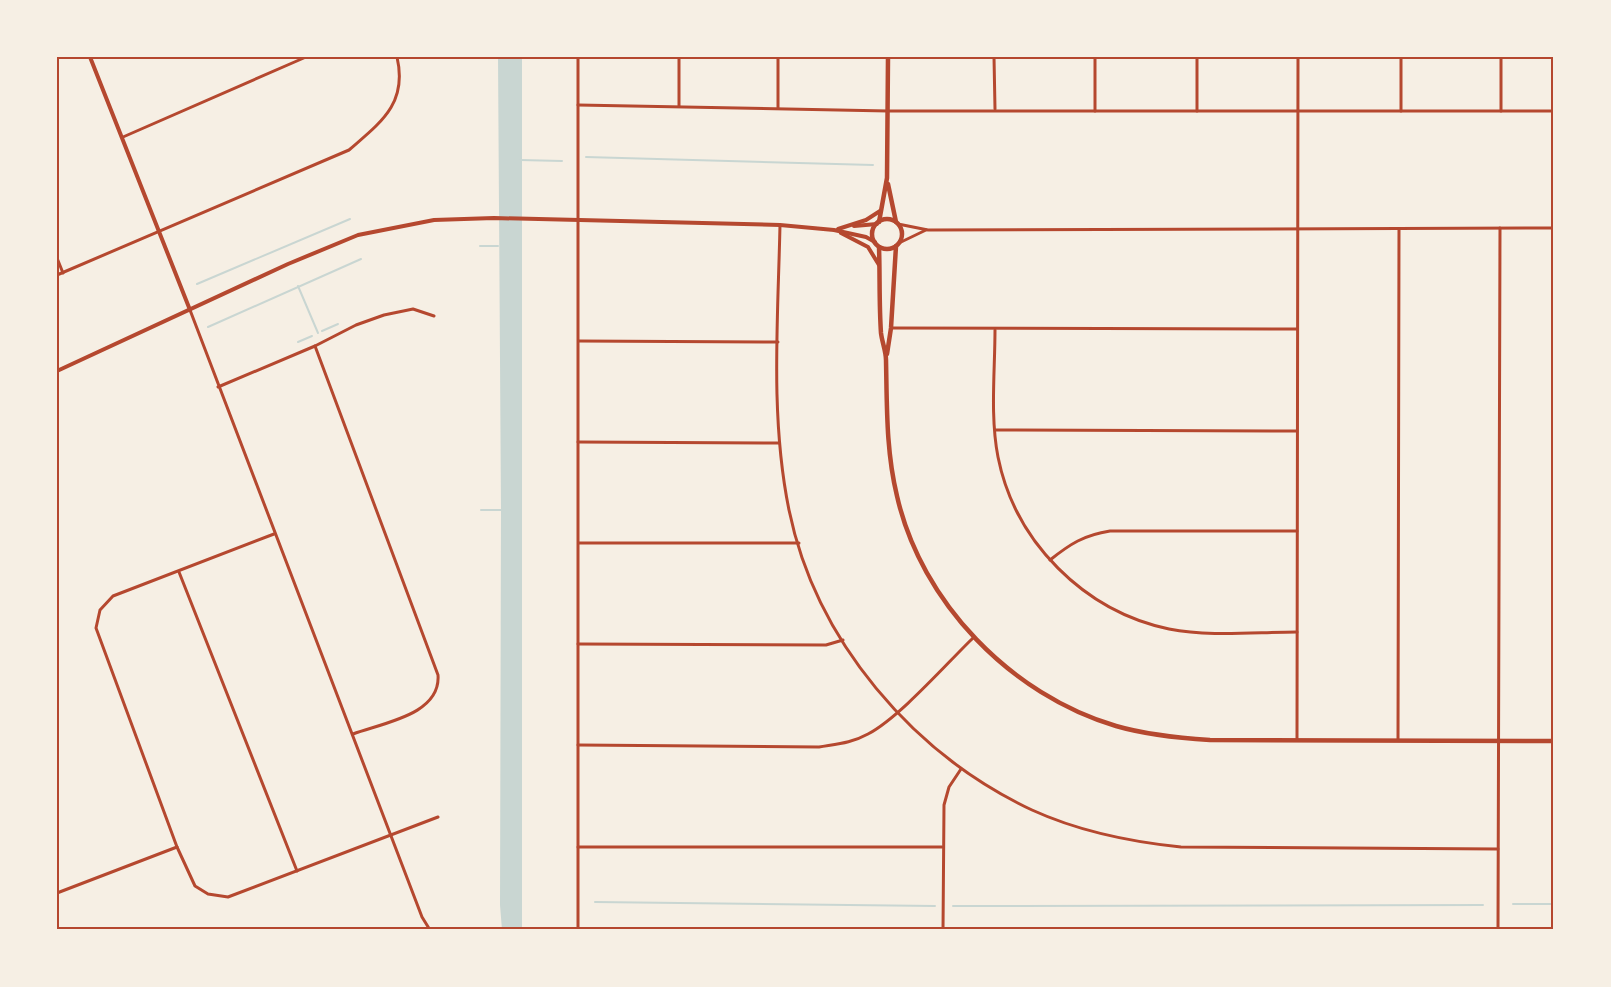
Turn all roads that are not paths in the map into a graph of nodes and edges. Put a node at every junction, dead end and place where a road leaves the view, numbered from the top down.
1 (90, 57) edge
2 (306, 57) edge
3 (397, 57) edge
4 (578, 57) edge
5 (679, 57) edge
6 (778, 57) edge
7 (888, 57) edge
8 (994, 57) edge
9 (1095, 57) edge
10 (1197, 57) edge
11 (1298, 57) edge
12 (1401, 57) edge
13 (1501, 57) edge
14 (578, 105) junction
15 (679, 106) junction
16 (778, 108) junction
17 (995, 110) junction
18 (1298, 110) junction
19 (888, 111) junction
20 (1095, 111) junction
21 (1197, 111) junction
22 (1401, 111) junction
23 (1501, 111) junction
24 (1554, 111) edge
25 (123, 137) junction
26 (887, 178) junction
27 (880, 211) junction
28 (578, 221) junction
29 (878, 223) junction
30 (897, 223) junction
31 (780, 225) junction
32 (1298, 228) junction
33 (1500, 228) junction
34 (1554, 228) edge
35 (1399, 229) junction
36 (836, 230) junction
37 (928, 230) junction
38 (160, 231) junction
39 (875, 242) junction
40 (898, 245) junction
41 (879, 247) junction
42 (57, 258) edge
43 (880, 266) junction
44 (63, 273) junction
45 (57, 274) edge
46 (190, 310) junction
47 (434, 316) dead end
48 (891, 328) junction
49 (1297, 329) junction
50 (995, 330) junction
51 (578, 340) junction
52 (778, 342) junction
53 (315, 346) junction
54 (886, 356) junction
55 (57, 371) edge
56 (218, 387) junction
57 (996, 430) junction
58 (1298, 431) junction
59 (578, 442) junction
60 (779, 443) junction
61 (1297, 531) junction
62 (274, 534) junction
63 (578, 543) junction
64 (799, 543) junction
65 (1050, 560) junction
66 (179, 572) junction
67 (1297, 632) junction
68 (974, 637) junction
69 (843, 640) junction
70 (578, 644) junction
71 (896, 712) junction
72 (353, 734) junction
73 (1297, 740) junction
74 (1398, 741) junction
75 (1499, 741) junction
76 (1554, 741) edge
77 (578, 745) junction
78 (961, 769) junction
79 (438, 817) dead end
80 (391, 836) junction
81 (177, 847) junction
82 (578, 847) junction
83 (942, 847) junction
84 (1498, 849) junction
85 (297, 871) junction
86 (57, 893) edge
87 (430, 930) edge
88 (578, 930) edge
89 (943, 930) edge
90 (1498, 930) edge

1 - 25 street
2 - 25 street
3 - 38 street
4 - 14 street
5 - 15 street
6 - 16 street
7 - 19 main road
8 - 17 street
9 - 20 street
10 - 21 street
11 - 18 street
12 - 22 street
13 - 23 street
14 - 15 street
14 - 28 street
15 - 16 street
16 - 19 street
17 - 19 street
17 - 20 street
18 - 21 street
18 - 22 street
18 - 32 street
19 - 26 main road
20 - 21 street
22 - 23 street
23 - 24 street
25 - 38 street
26 - 27 main road
26 - 30 main road
27 - 29 main road
27 - 36 street
28 - 31 street
28 - 46 street
28 - 51 street
29 - 30 main road
29 - 36 street
29 - 39 main road
30 - 37 street
30 - 40 main road
31 - 36 street
31 - 52 street
32 - 35 street
32 - 37 street
32 - 49 street
33 - 34 street
33 - 35 street
33 - 75 street
35 - 74 street
36 - 39 street
36 - 43 street
37 - 40 street
38 - 44 street
38 - 46 street
39 - 41 main road
40 - 41 main road
40 - 48 main road
41 - 43 main road
42 - 44 street
43 - 54 main road
44 - 45 street
46 - 55 street
46 - 56 street
47 - 53 street
48 - 50 street
48 - 54 main road
49 - 50 street
49 - 58 street
50 - 57 street
51 - 52 street
51 - 59 street
52 - 60 street
53 - 56 street
53 - 72 street
54 - 68 main road
56 - 62 street
57 - 58 street
57 - 65 street
58 - 61 street
59 - 60 street
59 - 63 street
60 - 64 street
61 - 65 street
61 - 67 street
62 - 66 street
62 - 72 street
63 - 64 street
63 - 70 street
64 - 69 street
65 - 67 street
66 - 81 street
66 - 85 street
67 - 73 street
68 - 71 street
68 - 73 main road
69 - 70 street
69 - 71 street
70 - 77 street
71 - 77 street
71 - 78 street
72 - 80 street
73 - 74 main road
74 - 75 main road
75 - 76 main road
75 - 84 street
77 - 82 street
78 - 83 street
78 - 84 street
79 - 80 street
80 - 85 street
80 - 87 street
81 - 85 street
81 - 86 street
82 - 83 street
82 - 88 street
83 - 89 street
84 - 90 street

